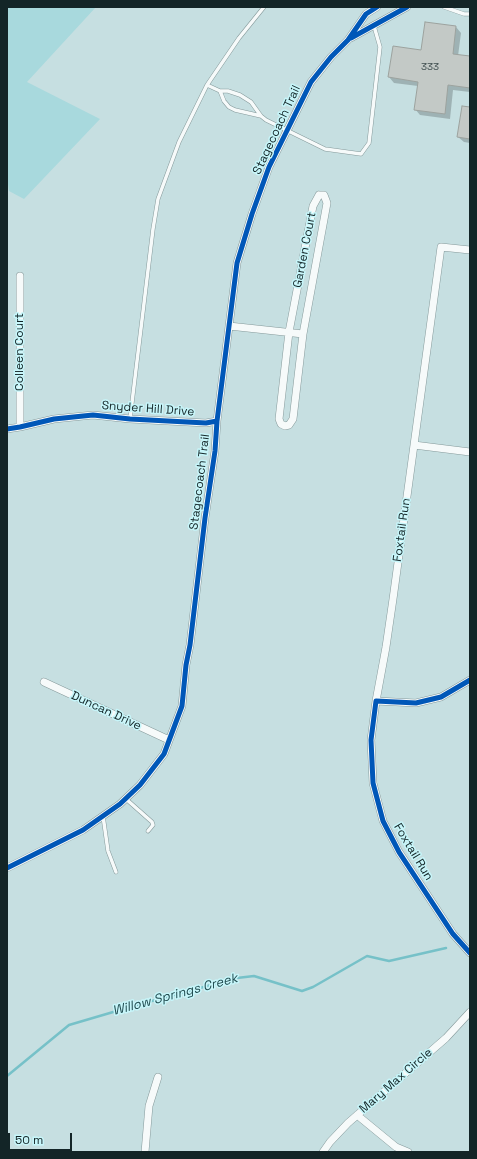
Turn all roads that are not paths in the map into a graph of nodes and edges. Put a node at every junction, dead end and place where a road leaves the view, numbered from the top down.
1 (264, 7) edge
2 (377, 7) edge
3 (407, 7) edge
4 (444, 7) edge
5 (470, 14) edge
6 (373, 25) junction
7 (348, 40) junction
8 (207, 85) junction
9 (220, 91) junction
10 (261, 116) junction
11 (286, 131) junction
12 (470, 250) edge
13 (20, 276) dead end
14 (228, 326) junction
15 (289, 332) junction
16 (304, 334) junction
17 (130, 419) junction
18 (216, 421) junction
19 (7, 428) edge
20 (20, 428) junction
21 (414, 445) junction
22 (470, 452) edge
23 (470, 680) edge
24 (44, 682) dead end
25 (376, 701) junction
26 (168, 740) junction
27 (126, 798) junction
28 (103, 816) junction
29 (148, 831) dead end
30 (7, 868) edge
31 (116, 872) dead end
32 (470, 953) edge
33 (470, 1012) edge
34 (158, 1077) dead end
35 (357, 1115) junction
36 (145, 1152) edge
37 (323, 1152) edge
38 (408, 1152) edge

1 - 8 lane
2 - 7 street, Stagecoach Trail
3 - 6 street, Stagecoach Trail
4 - 5 lane
6 - 7 street, Stagecoach Trail
6 - 11 lane
7 - 11 street, Stagecoach Trail
8 - 9 lane
8 - 17 lane
9 - 10 lane
9 - 10 lane
10 - 11 lane
11 - 14 street, Stagecoach Trail
12 - 21 street, Foxtail Run
13 - 20 street, Colleen Court
14 - 15 street
14 - 18 street, Stagecoach Trail
15 - 16 street
15 - 16 street, Garden Court
15 - 16 street, Garden Court
17 - 18 street, Snyder Hill Drive
17 - 20 street, Snyder Hill Drive
18 - 26 street, Stagecoach Trail
19 - 20 street, Snyder Hill Drive
21 - 22 street
21 - 25 street, Foxtail Run
23 - 25 street
24 - 26 street, Duncan Drive
25 - 32 street, Foxtail Run
26 - 27 street, Stagecoach Trail
27 - 28 street, Stagecoach Trail
27 - 29 lane
28 - 30 street, Stagecoach Trail
28 - 31 lane
33 - 35 street, Mary Max Circle
34 - 36 street
35 - 37 street, Mary Max Circle
35 - 38 street

